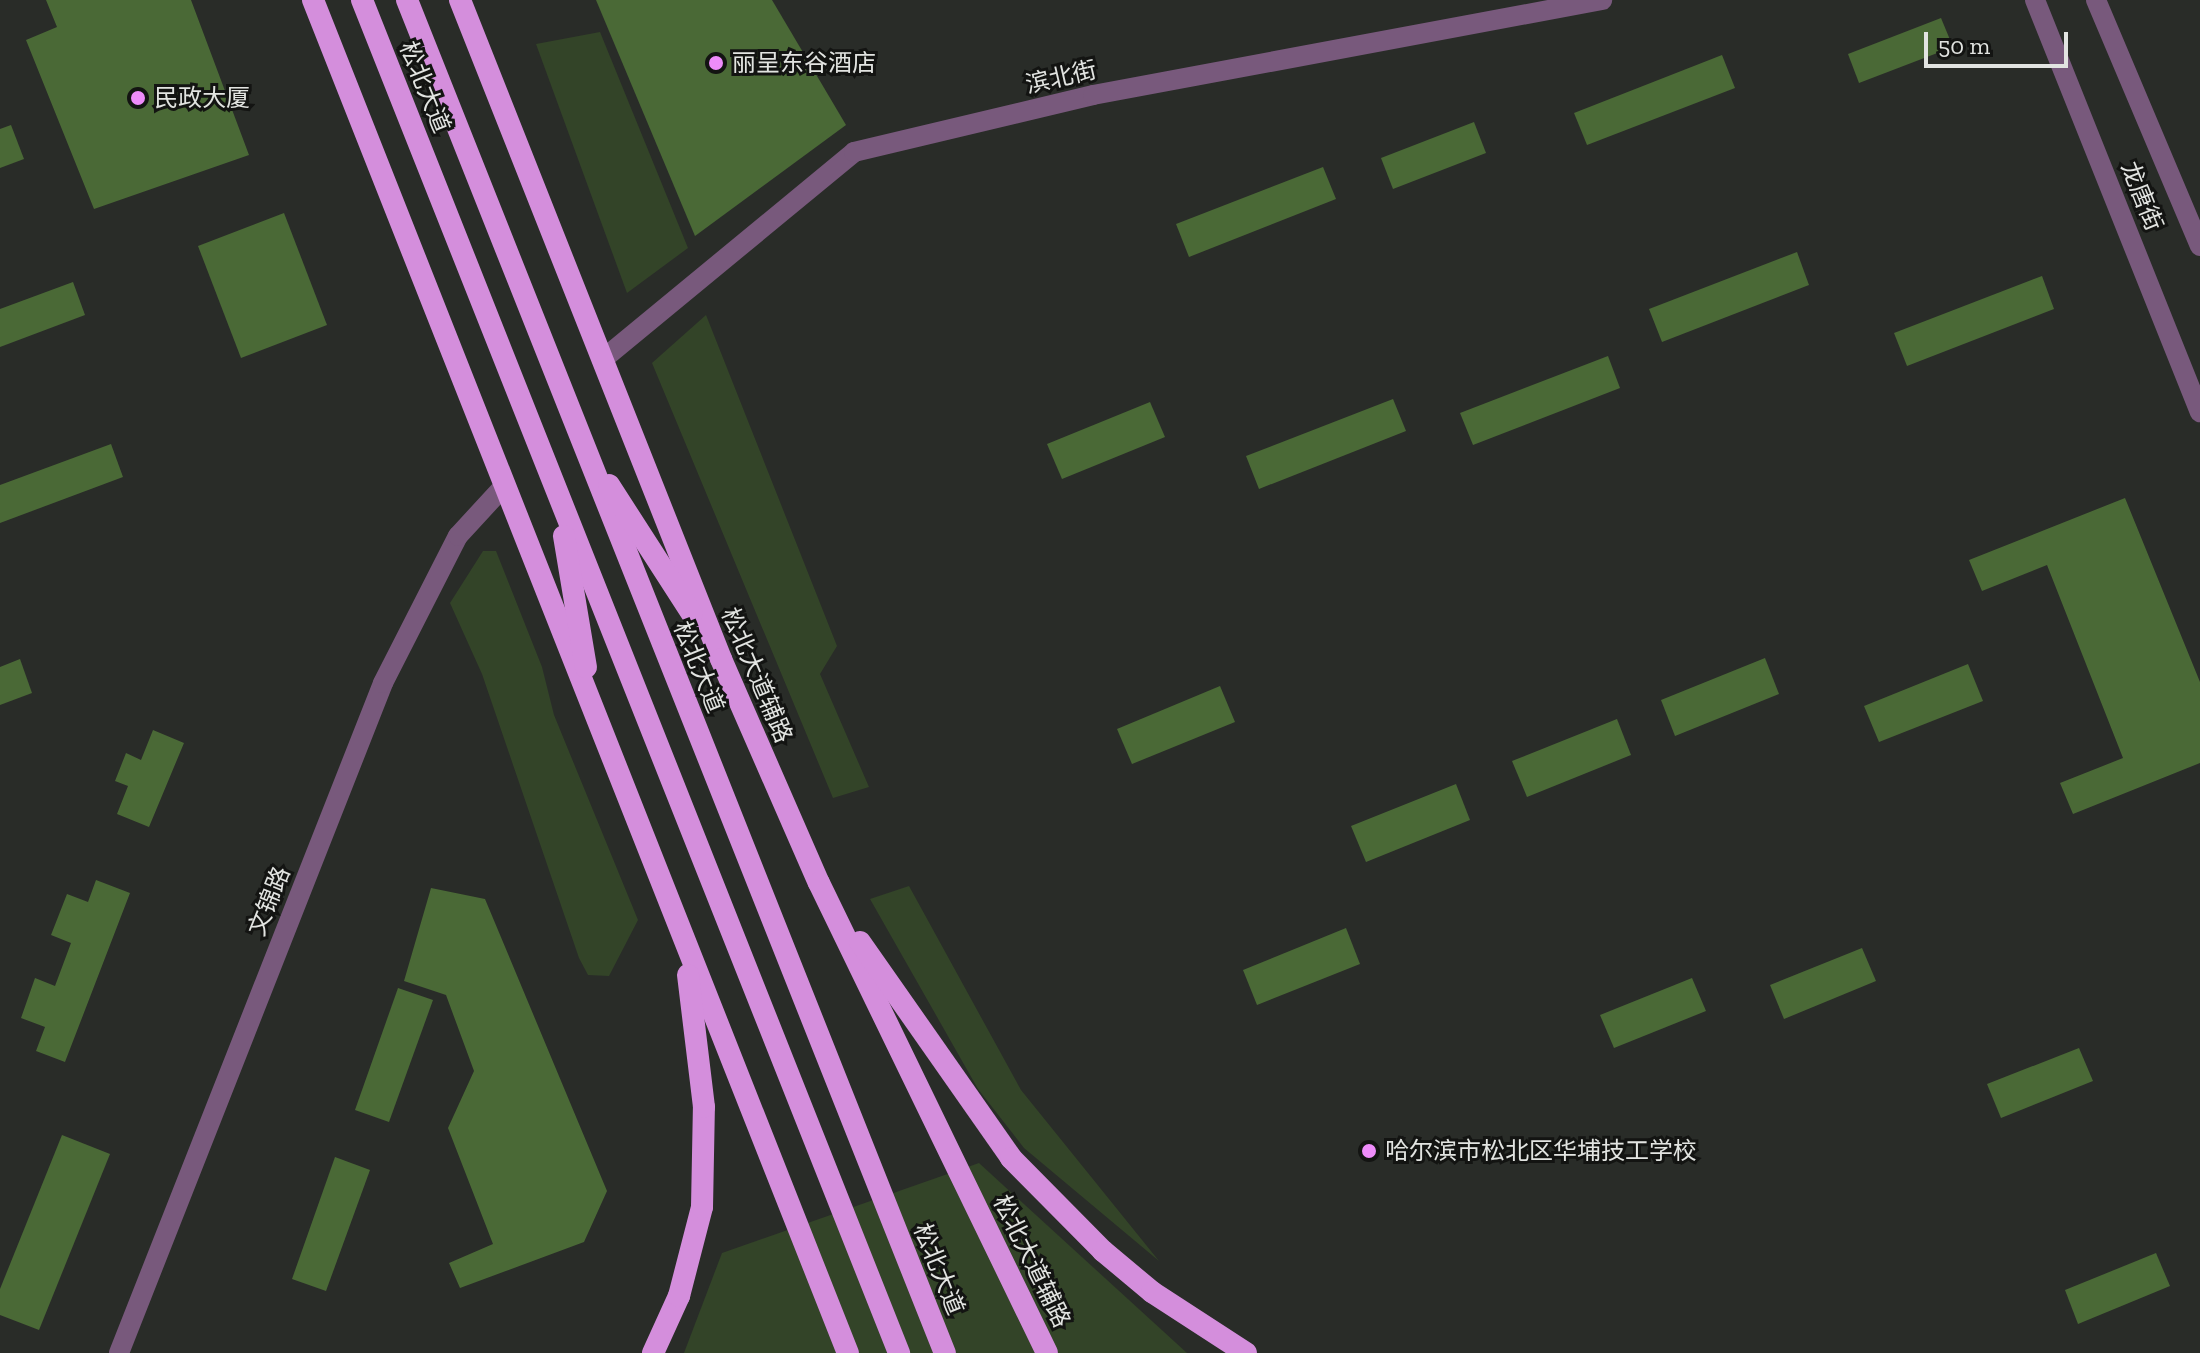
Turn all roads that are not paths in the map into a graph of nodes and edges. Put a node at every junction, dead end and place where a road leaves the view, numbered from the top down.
1 (313, 0) edge
2 (362, 0) edge
3 (407, 0) edge
4 (460, 0) edge
5 (1602, 0) edge
6 (2035, 0) edge
7 (2096, 0) edge
8 (2200, 246) edge
9 (602, 360) junction
10 (2200, 412) edge
11 (582, 442) junction
12 (503, 487) junction
13 (556, 491) junction
14 (721, 659) junction
15 (593, 708) junction
16 (819, 883) junction
17 (682, 938) junction
18 (119, 1353) edge
19 (653, 1353) edge
20 (848, 1353) edge
21 (899, 1353) edge
22 (945, 1353) edge
23 (1047, 1353) edge
24 (1246, 1353) edge

1 - 12 highway
2 - 13 highway, 松北大道
3 - 11 highway, 松北大道
4 - 9 highway, 松北大道辅路
5 - 9 street, 滨北街
6 - 10 street, 龙唐街
7 - 8 street, 龙唐街
9 - 14 highway, 松北大道辅路
11 - 14 highway
11 - 22 highway, 松北大道
12 - 15 highway
12 - 18 street, 文锦路
13 - 15 highway
13 - 21 highway, 松北大道
14 - 16 highway, 松北大道辅路
15 - 17 highway
16 - 23 highway, 松北大道辅路
16 - 24 highway
17 - 19 highway
17 - 20 highway

